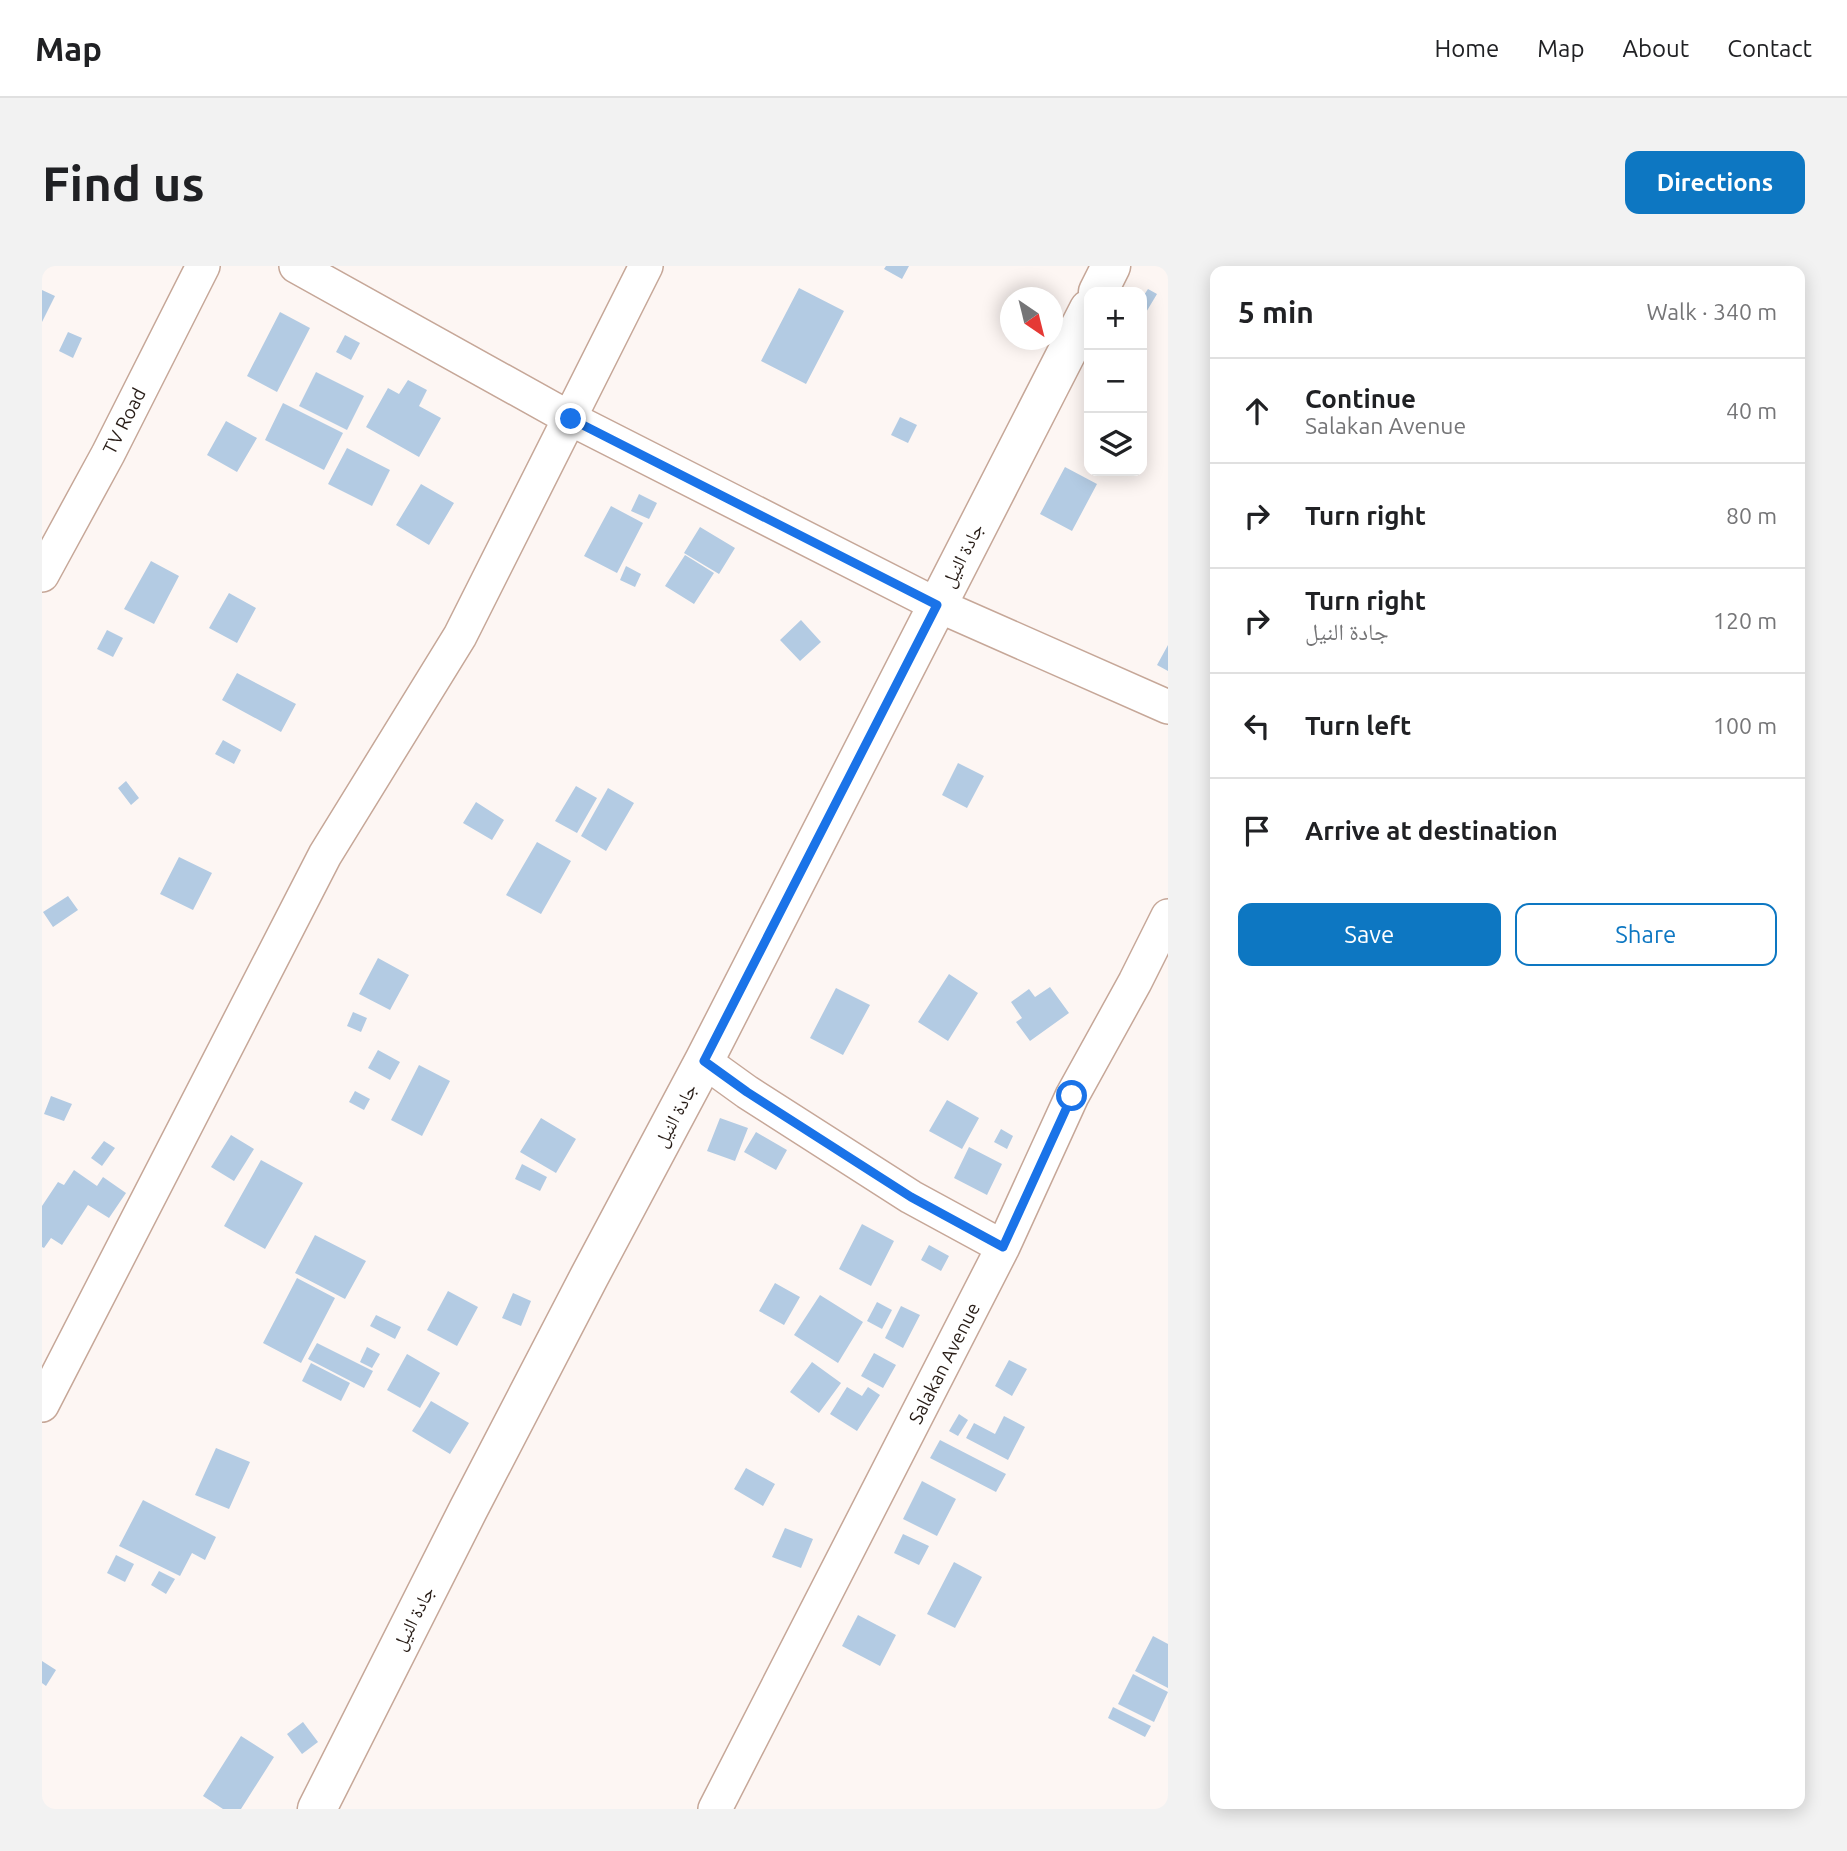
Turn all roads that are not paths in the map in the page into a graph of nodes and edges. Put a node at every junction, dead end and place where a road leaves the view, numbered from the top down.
1 (203, 266) edge
2 (296, 266) edge
3 (646, 266) edge
4 (1111, 266) edge
5 (1100, 287) edge
6 (1084, 319) edge
7 (571, 419) junction
8 (42, 575) edge
9 (937, 605) junction
10 (1168, 707) edge
11 (1168, 916) edge
12 (704, 1061) junction
13 (1003, 1247) junction
14 (42, 1405) edge
15 (317, 1809) edge
16 (715, 1809) edge

1 - 8 street, TV Road
2 - 7 street
3 - 7 street
4 - 5 street
6 - 9 street, جادة النيل
7 - 9 street
7 - 14 street
9 - 10 street
9 - 12 street, جادة النيل
11 - 13 street, Salakan Avenue
12 - 13 street
12 - 15 street, جادة النيل
13 - 16 street, Salakan Avenue

